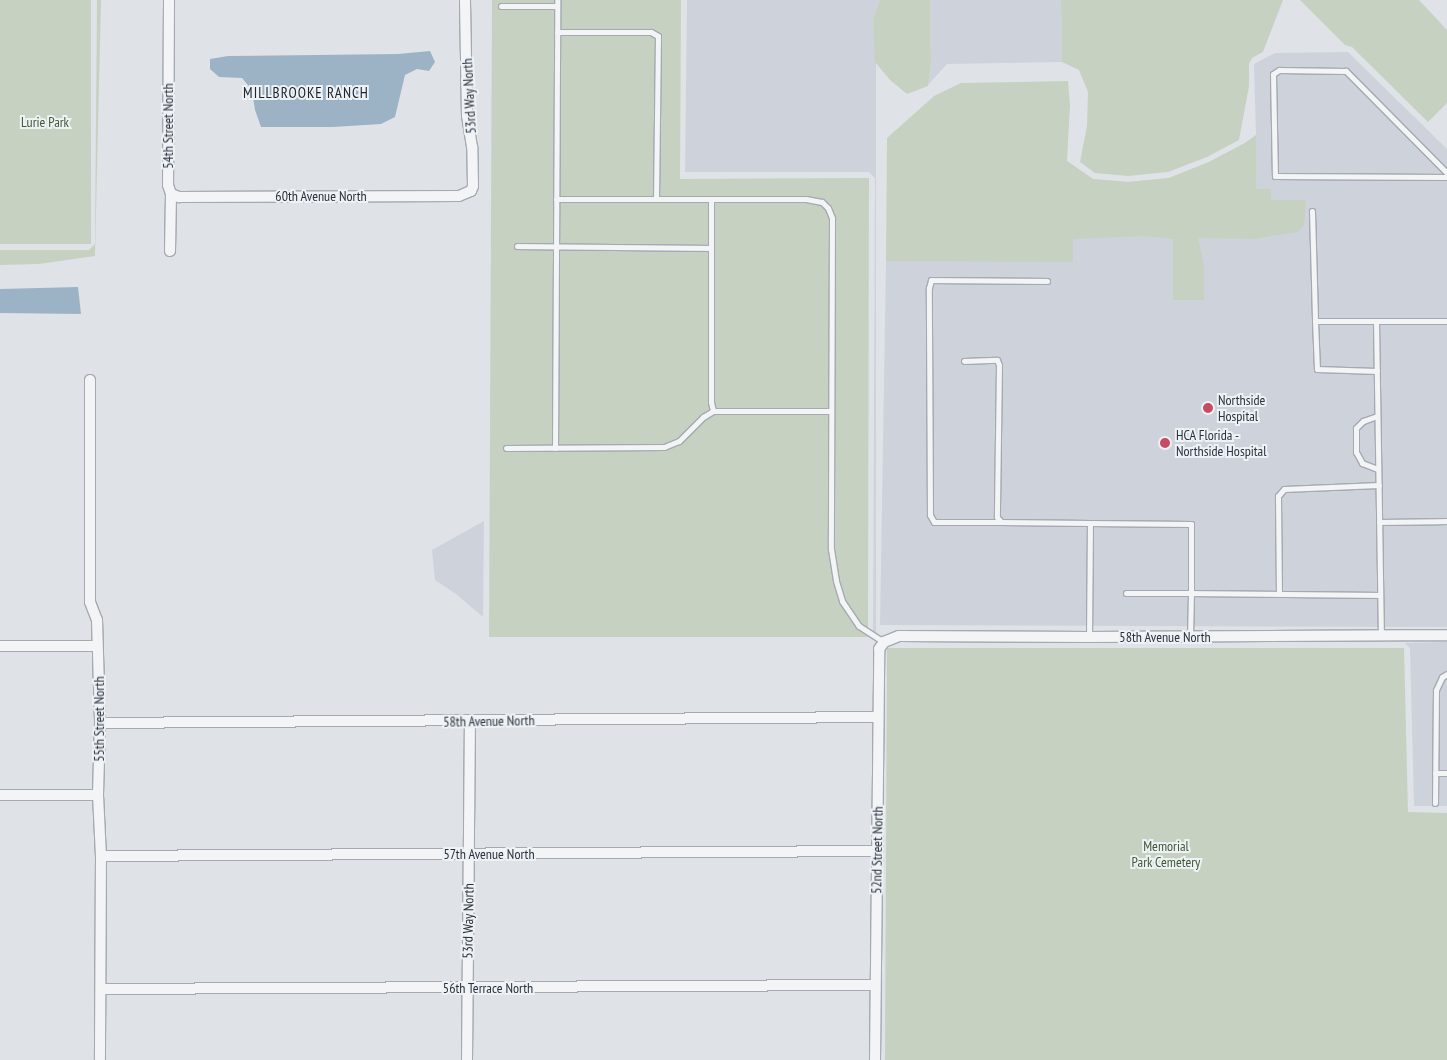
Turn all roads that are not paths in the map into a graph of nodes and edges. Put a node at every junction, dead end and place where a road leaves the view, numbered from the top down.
1 (169, 0) edge
2 (465, 0) edge
3 (557, 3) edge
4 (502, 6) dead end
5 (557, 32) junction
6 (1447, 175) edge
7 (471, 191) joint
8 (170, 194) junction
9 (556, 199) junction
10 (656, 199) junction
11 (711, 199) junction
12 (1312, 211) dead end
13 (516, 246) dead end
14 (556, 246) junction
15 (711, 248) junction
16 (170, 251) dead end
17 (1047, 281) dead end
18 (1447, 317) edge
19 (1315, 321) junction
20 (1376, 321) junction
21 (1447, 321) edge
22 (964, 360) dead end
23 (1377, 371) junction
24 (90, 380) dead end
25 (713, 411) junction
26 (832, 411) junction
27 (1377, 416) junction
28 (506, 448) dead end
29 (555, 448) junction
30 (1378, 469) junction
31 (1379, 485) junction
32 (1447, 521) edge
33 (1001, 522) junction
34 (1379, 522) junction
35 (1090, 523) junction
36 (1126, 593) dead end
37 (1191, 593) junction
38 (1279, 594) junction
39 (1380, 595) junction
40 (1447, 635) edge
41 (1381, 636) junction
42 (1089, 637) junction
43 (1190, 637) junction
44 (884, 642) junction
45 (0, 646) edge
46 (96, 646) junction
47 (1447, 674) edge
48 (878, 717) junction
49 (470, 722) junction
50 (100, 723) junction
51 (1435, 773) junction
52 (1447, 773) edge
53 (98, 795) junction
54 (0, 796) edge
55 (1435, 803) dead end
56 (877, 851) junction
57 (469, 854) junction
58 (101, 856) junction
59 (875, 985) junction
60 (467, 988) junction
61 (101, 989) junction
62 (100, 1060) edge
63 (467, 1060) edge
64 (875, 1060) edge

1 - 8 street, 54th Street North
2 - 7 street, 53rd Way North
3 - 4 lane
3 - 5 lane
5 - 9 lane
5 - 10 lane
6 - 6 lane
7 - 8 street, 60th Avenue North
8 - 16 street, 54th Street North
9 - 10 lane
9 - 14 lane
10 - 11 lane
11 - 15 lane
11 - 26 lane
12 - 19 lane
13 - 14 lane
14 - 15 lane
14 - 29 lane
15 - 25 lane
17 - 33 lane
18 - 21 lane
19 - 20 lane
19 - 23 lane
20 - 21 lane
20 - 23 lane
22 - 33 lane
23 - 27 lane
24 - 46 street, 55th Street North
25 - 26 lane
25 - 29 lane
26 - 44 lane
27 - 30 lane
27 - 30 lane
28 - 29 lane
30 - 31 lane
31 - 34 lane
31 - 38 lane
32 - 34 lane
33 - 35 lane
34 - 39 lane
35 - 37 lane
35 - 42 lane
36 - 37 lane
37 - 38 lane
37 - 43 lane
38 - 39 lane
39 - 41 lane
40 - 41 street, 58th Avenue North
41 - 43 street, 58th Avenue North
42 - 43 street, 58th Avenue North
42 - 44 street, 58th Avenue North
44 - 48 street, 52nd Street North
45 - 46 street
46 - 50 street, 55th Street North
47 - 51 lane
48 - 49 street, 58th Avenue North
48 - 56 street, 52nd Street North
49 - 50 street, 58th Avenue North
49 - 57 street, 53rd Way North
50 - 53 street, 55th Street North
51 - 52 lane
51 - 55 lane
53 - 54 street
53 - 58 street, 55th Street North
56 - 57 street, 57th Avenue North
56 - 59 street, 52nd Street North
57 - 58 street, 57th Avenue North
57 - 60 street, 53rd Way North
58 - 61 street, 55th Street North
59 - 60 street, 56th Terrace North
59 - 64 street, 52nd Street North
60 - 61 street, 56th Terrace North
60 - 63 street, 53rd Way North
61 - 62 street, 55th Street North

